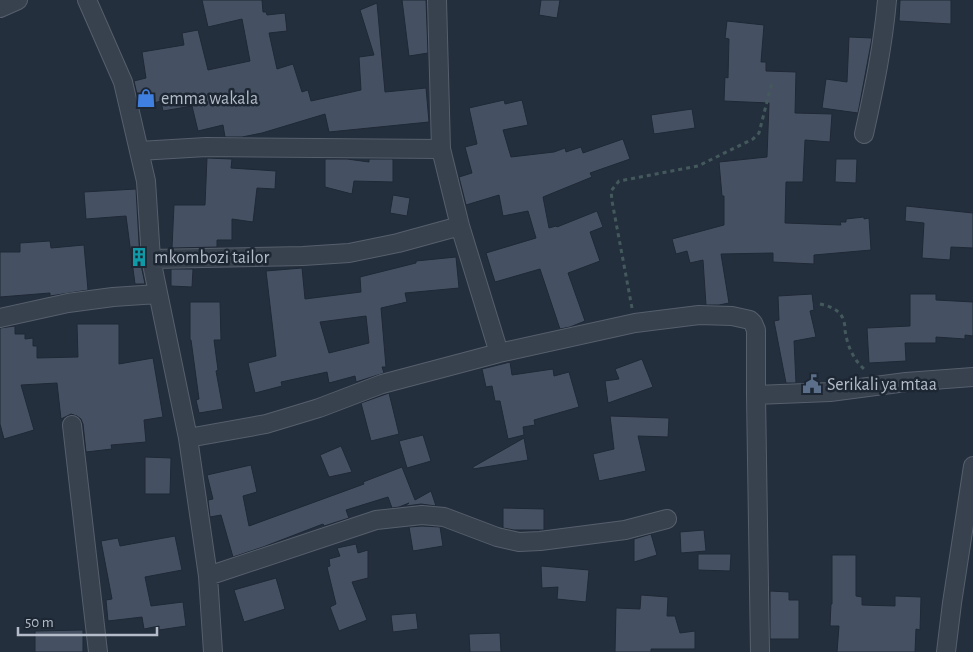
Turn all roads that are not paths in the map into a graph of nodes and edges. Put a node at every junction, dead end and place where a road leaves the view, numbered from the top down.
1 (18, 0) edge
2 (87, 0) edge
3 (437, 0) edge
4 (887, 0) edge
5 (0, 8) edge
6 (864, 134) dead end
7 (441, 148) junction
8 (139, 151) junction
9 (460, 226) junction
10 (151, 259) junction
11 (158, 294) junction
12 (0, 318) edge
13 (500, 353) junction
14 (973, 377) edge
15 (756, 395) junction
16 (72, 425) dead end
17 (188, 438) junction
18 (973, 466) edge
19 (667, 519) dead end
20 (208, 576) junction
21 (98, 652) edge
22 (212, 652) edge
23 (760, 652) edge
24 (946, 652) edge

1 - 5 street
2 - 8 street
3 - 7 street
4 - 6 street
7 - 8 street
7 - 9 street
8 - 10 street
9 - 10 street
9 - 13 street
10 - 11 street
11 - 12 street
11 - 17 street
13 - 15 street
13 - 17 street
14 - 15 street
15 - 23 street
16 - 21 street
17 - 20 street
18 - 24 street
19 - 20 street
20 - 22 street

